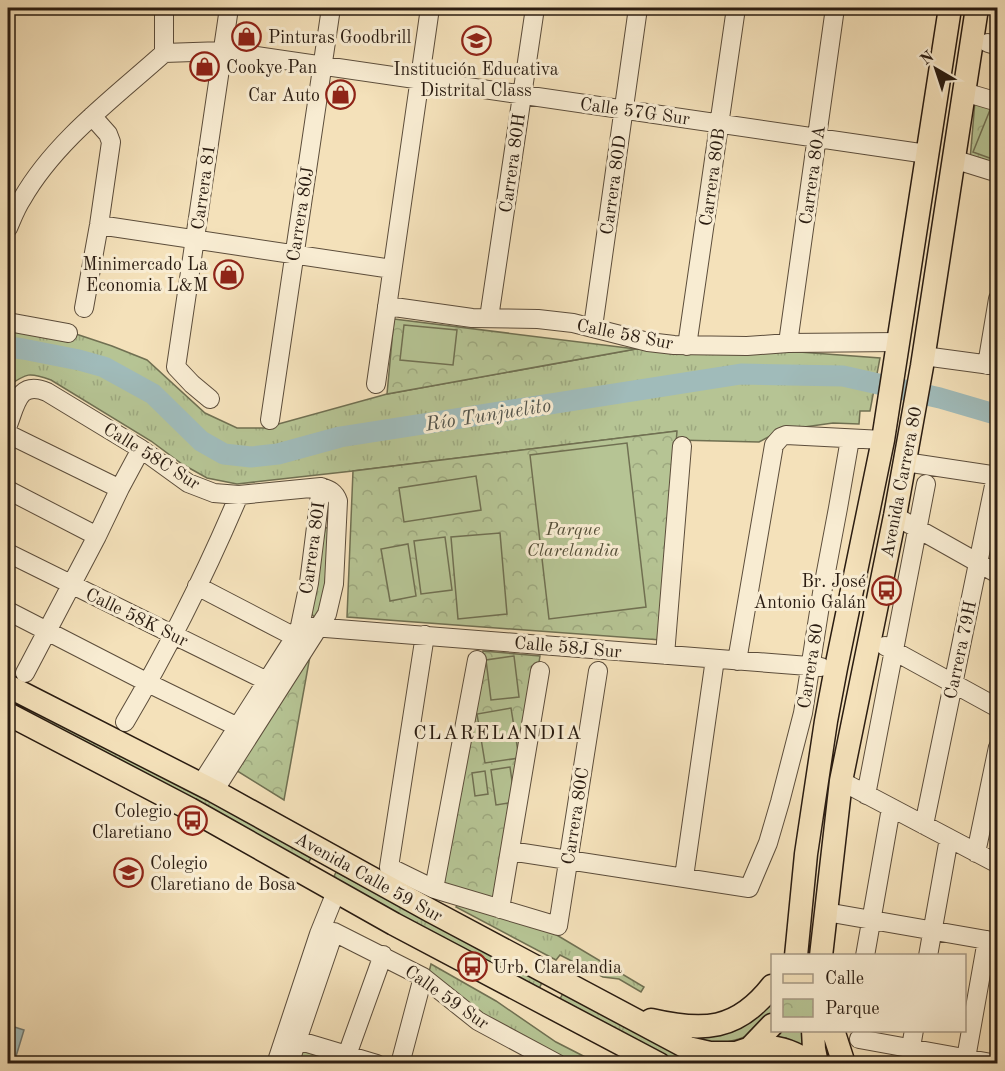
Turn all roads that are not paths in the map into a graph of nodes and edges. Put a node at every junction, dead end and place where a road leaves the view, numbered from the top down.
1 (164, 8) edge
2 (229, 8) edge
3 (332, 8) edge
4 (430, 8) edge
5 (535, 8) edge
6 (638, 8) edge
7 (736, 8) edge
8 (835, 8) edge
9 (950, 8) edge
10 (976, 8) edge
11 (223, 51) junction
12 (164, 53) junction
13 (323, 65) junction
14 (420, 80) junction
15 (964, 92) junction
16 (522, 94) junction
17 (998, 102) edge
18 (624, 109) junction
19 (92, 116) junction
20 (720, 123) junction
21 (817, 138) junction
22 (927, 154) junction
23 (954, 159) junction
24 (998, 173) edge
25 (99, 225) junction
26 (8, 228) edge
27 (195, 239) junction
28 (294, 254) junction
29 (392, 269) junction
30 (998, 299) edge
31 (387, 306) junction
32 (84, 308) dead end
33 (489, 318) junction
34 (8, 322) edge
35 (593, 327) junction
36 (68, 333) dead end
37 (788, 343) junction
38 (687, 346) junction
39 (898, 353) junction
40 (923, 361) junction
41 (992, 366) edge
42 (376, 384) dead end
43 (210, 399) dead end
44 (270, 420) dead end
45 (8, 425) edge
46 (8, 434) edge
47 (850, 438) junction
48 (883, 440) junction
49 (682, 446) dead end
50 (141, 449) junction
51 (905, 462) junction
52 (997, 476) edge
53 (926, 484) dead end
54 (112, 485) dead end
55 (321, 487) junction
56 (8, 490) edge
57 (239, 495) junction
58 (895, 516) junction
59 (917, 529) junction
60 (97, 536) junction
61 (8, 553) edge
62 (978, 563) junction
63 (998, 574) edge
64 (71, 585) junction
65 (197, 586) junction
66 (8, 611) edge
67 (319, 628) junction
68 (47, 632) junction
69 (297, 632) junction
70 (173, 635) junction
71 (425, 635) junction
72 (870, 638) junction
73 (894, 651) junction
74 (665, 655) junction
75 (715, 659) junction
76 (477, 660) dead end
77 (738, 661) junction
78 (811, 666) junction
79 (836, 668) junction
80 (540, 671) dead end
81 (598, 671) dead end
82 (16, 679) edge
83 (267, 681) junction
84 (148, 683) junction
85 (953, 684) junction
86 (998, 708) edge
87 (8, 714) edge
88 (125, 722) dead end
89 (238, 726) junction
90 (998, 747) edge
91 (841, 781) junction
92 (208, 788) junction
93 (866, 795) junction
94 (891, 808) junction
95 (924, 825) junction
96 (949, 838) junction
97 (510, 851) junction
98 (976, 853) junction
99 (568, 860) junction
100 (998, 864) edge
101 (684, 877) junction
102 (434, 889) junction
103 (336, 892) junction
104 (500, 909) junction
105 (872, 920) junction
106 (825, 922) junction
107 (932, 930) junction
108 (992, 941) edge
109 (796, 954) edge
110 (822, 954) edge
111 (865, 954) edge
112 (928, 954) edge
113 (383, 955) junction
114 (423, 977) junction
115 (771, 987) edge
116 (293, 1011) junction
117 (624, 1014) junction
118 (771, 1026) edge
119 (813, 1032) edge
120 (834, 1032) edge
121 (298, 1038) junction
122 (859, 1039) dead end
123 (616, 1040) junction
124 (911, 1047) edge
125 (347, 1055) junction
126 (734, 1055) edge
127 (965, 1061) edge
128 (276, 1064) edge
129 (289, 1064) edge
130 (378, 1064) edge
131 (400, 1064) edge
132 (558, 1064) edge
133 (639, 1064) edge
134 (659, 1064) edge
135 (811, 1064) edge
136 (817, 1064) edge
137 (844, 1064) edge
138 (997, 1064) edge

1 - 12 street
2 - 11 street, Carrera 81
3 - 13 street, Carrera 80J
4 - 14 street
5 - 16 street, Carrera 80H
6 - 18 street, Carrera 80D
7 - 20 street, Carrera 80B
8 - 21 street, Carrera 80A
9 - 22 main road, Avenida Carrera 80
10 - 15 main road, Avenida Carrera 80
11 - 12 street, Calle 57G Sur
11 - 13 street, Calle 57G Sur
11 - 27 street, Carrera 81
12 - 19 street
13 - 14 street, Calle 57G Sur
13 - 28 street, Carrera 80J
14 - 16 street, Calle 57G Sur
14 - 29 street
15 - 17 street
15 - 23 main road, Avenida Carrera 80
16 - 18 street, Calle 57G Sur
16 - 33 street, Carrera 80H
18 - 20 street, Calle 57G Sur
18 - 35 street, Carrera 80D
19 - 25 street
19 - 26 street
20 - 21 street, Calle 57G Sur
20 - 38 street, Carrera 80B
21 - 22 street, Calle 57G Sur
21 - 37 street, Carrera 80A
22 - 39 main road, Avenida Carrera 80
23 - 24 street
23 - 40 main road, Avenida Carrera 80
25 - 27 street
25 - 32 street
27 - 28 street
27 - 43 street, Carrera 81
28 - 29 street
28 - 44 street, Carrera 80J
29 - 31 street
30 - 41 street
31 - 33 street, Calle 58 Sur
31 - 42 street
33 - 35 street, Calle 58 Sur
34 - 36 street
35 - 38 street, Calle 58 Sur
37 - 38 street, Calle 58 Sur
37 - 39 street, Calle 58 Sur
39 - 48 main road, Avenida Carrera 80
40 - 41 street
40 - 51 main road, Avenida Carrera 80
45 - 50 street, Calle 58C Sur
46 - 54 street
47 - 48 street
47 - 77 street
47 - 78 street, Carrera 80
48 - 79 main road, Avenida Carrera 80
49 - 74 street
50 - 57 street, Calle 58C Sur
50 - 60 street
51 - 52 street
51 - 58 main road, Avenida Carrera 80
52 - 62 street, Carrera 79H
53 - 59 street
55 - 57 street, Calle 58C Sur
55 - 67 street, Carrera 80I
55 - 69 street, Carrera 80I
56 - 60 street
57 - 65 street
58 - 59 street
58 - 72 main road, Avenida Carrera 80
59 - 62 street
59 - 73 street
60 - 64 street
61 - 64 street, Calle 58K Sur
62 - 63 street
62 - 85 street, Carrera 79H
64 - 68 street
64 - 70 street, Calle 58K Sur
65 - 69 street, Calle 58J Sur
65 - 70 street
66 - 68 street
67 - 69 street, Calle 58J Sur
67 - 71 street, Calle 58J Sur
67 - 92 street, Carrera 80I
68 - 82 street
68 - 84 street
69 - 83 street, Carrera 80I
70 - 83 street, Calle 58K Sur
70 - 84 street
71 - 74 street, Calle 58J Sur
71 - 102 street
72 - 73 street
72 - 91 main road, Avenida Carrera 80
73 - 85 street
73 - 93 street
74 - 75 street, Calle 58J Sur
75 - 77 street, Calle 58J Sur
75 - 101 street
76 - 102 street
77 - 78 street, Calle 58J Sur
78 - 79 street, Calle 58J Sur
78 - 101 street, Carrera 80
79 - 109 main road, Avenida Carrera 80
80 - 97 street
81 - 99 street, Carrera 80C
82 - 92 main road, Avenida Calle 59 Sur
83 - 89 street, Carrera 80I
84 - 88 street
84 - 89 street
85 - 86 street
85 - 95 street, Carrera 79H
87 - 103 main road, Avenida Calle 59 Sur
89 - 92 street, Carrera 80I
90 - 98 street
91 - 93 street
91 - 106 main road, Avenida Carrera 80
92 - 117 main road, Avenida Calle 59 Sur
93 - 94 street
94 - 95 street
94 - 105 street
95 - 96 street
96 - 98 street
96 - 107 street
97 - 99 street
97 - 104 street
98 - 100 street
99 - 101 street
99 - 104 street, Carrera 80C
102 - 104 street
103 - 116 street
103 - 123 main road, Avenida Calle 59 Sur
105 - 106 street
105 - 107 street
105 - 111 street
106 - 110 main road, Avenida Carrera 80
107 - 108 street
107 - 112 street
108 - 127 street
113 - 114 street, Calle 59 Sur
113 - 121 street, Calle 59 Sur
113 - 125 street
114 - 131 street
114 - 132 street, Calle 59 Sur
115 - 117 main road
116 - 121 street
116 - 128 street
117 - 126 main road, Avenida Calle 59 Sur
118 - 126 main road
119 - 136 main road
120 - 137 main road
121 - 125 street
121 - 129 street
122 - 124 street
123 - 133 main road
123 - 134 main road, Avenida Calle 59 Sur
124 - 127 street
125 - 130 street
126 - 135 main road, Avenida Calle 59 Sur
127 - 138 street

